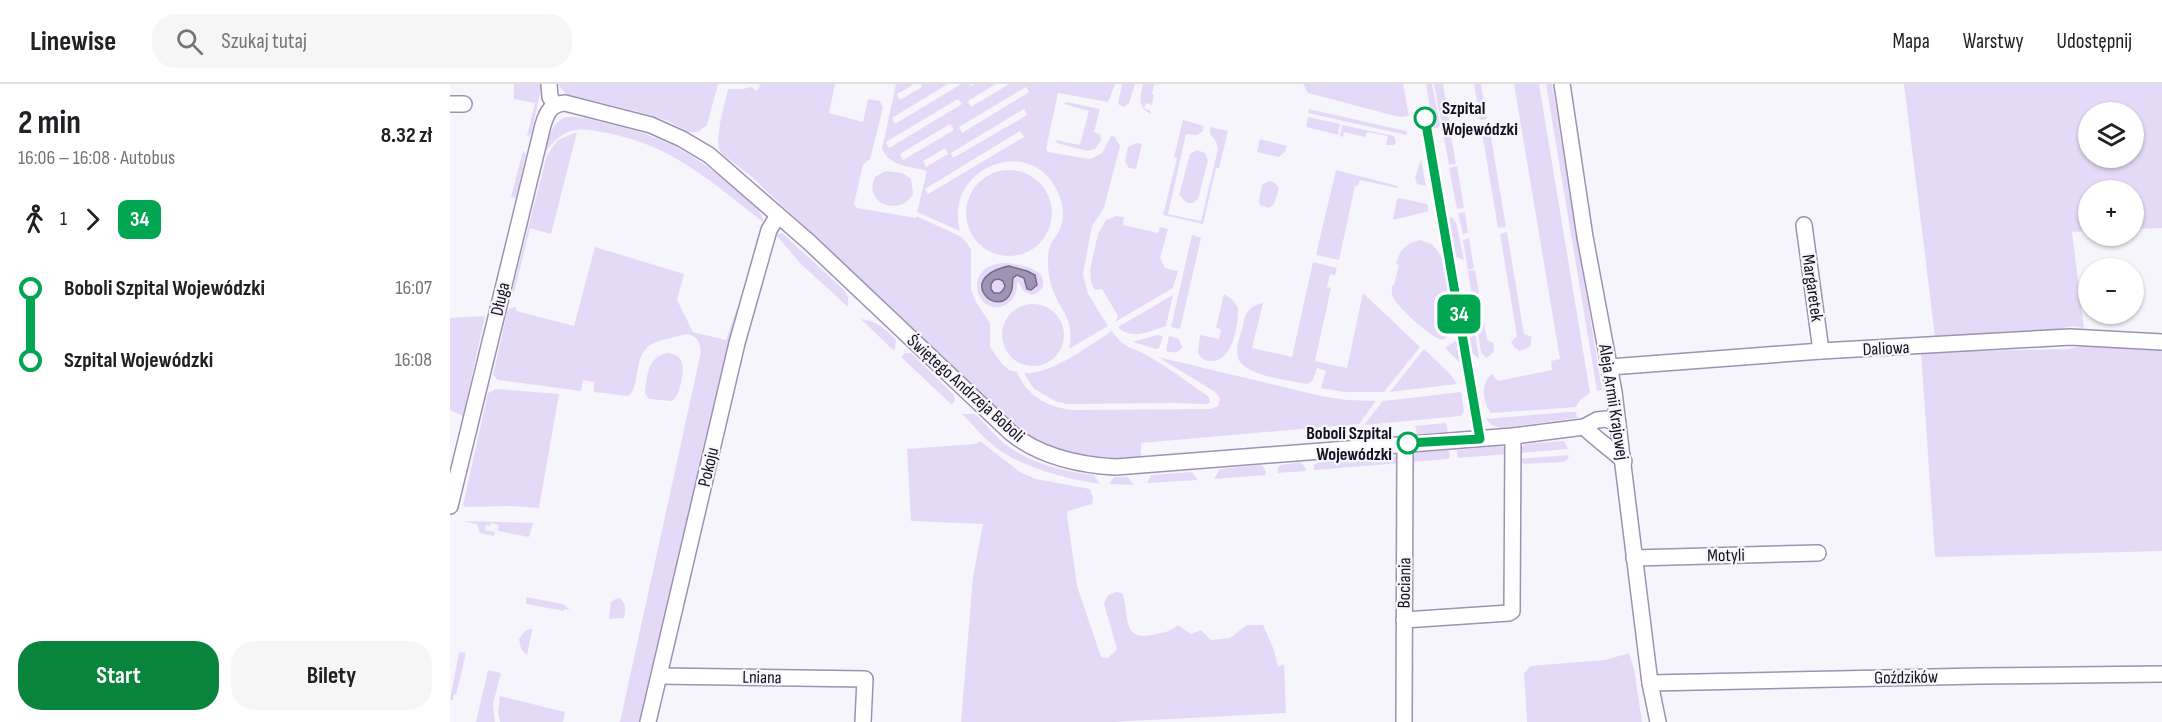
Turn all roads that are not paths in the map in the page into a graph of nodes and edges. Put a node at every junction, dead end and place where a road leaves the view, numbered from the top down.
1 (549, 84) edge
2 (1562, 84) edge
3 (560, 104) junction
4 (778, 215) junction
5 (1804, 225) dead end
6 (2162, 342) edge
7 (1821, 351) junction
8 (1610, 367) junction
9 (1618, 424) junction
10 (1584, 427) junction
11 (1513, 436) junction
12 (1405, 443) junction
13 (1624, 461) junction
14 (450, 507) edge
15 (1818, 553) dead end
16 (1634, 558) junction
17 (1404, 620) junction
18 (2162, 674) edge
19 (659, 676) junction
20 (1650, 683) junction
21 (648, 722) edge
22 (863, 722) edge
23 (1404, 722) edge
24 (1658, 722) edge

1 - 3 street
2 - 8 street, Aleja Armii Krajowej
3 - 4 street, Świętego Andrzeja Boboli
3 - 14 street, Długa
4 - 12 street, Świętego Andrzeja Boboli
4 - 19 street, Pokoju
5 - 7 street, Margaretek
6 - 7 street, Daliowa
7 - 8 street, Daliowa
8 - 9 street, Aleja Armii Krajowej
9 - 10 street, Świętego Andrzeja Boboli
9 - 13 street, Aleja Armii Krajowej
10 - 11 street, Świętego Andrzeja Boboli
10 - 13 street
11 - 12 street, Świętego Andrzeja Boboli
11 - 17 street
12 - 17 street, Bociania
13 - 16 street, Aleja Armii Krajowej
15 - 16 street, Motyli
16 - 20 street, Aleja Armii Krajowej
17 - 23 street, Bociania
18 - 20 street, Goździków
19 - 21 street, Pokoju
19 - 22 street, Lniana
20 - 24 street, Aleja Armii Krajowej

